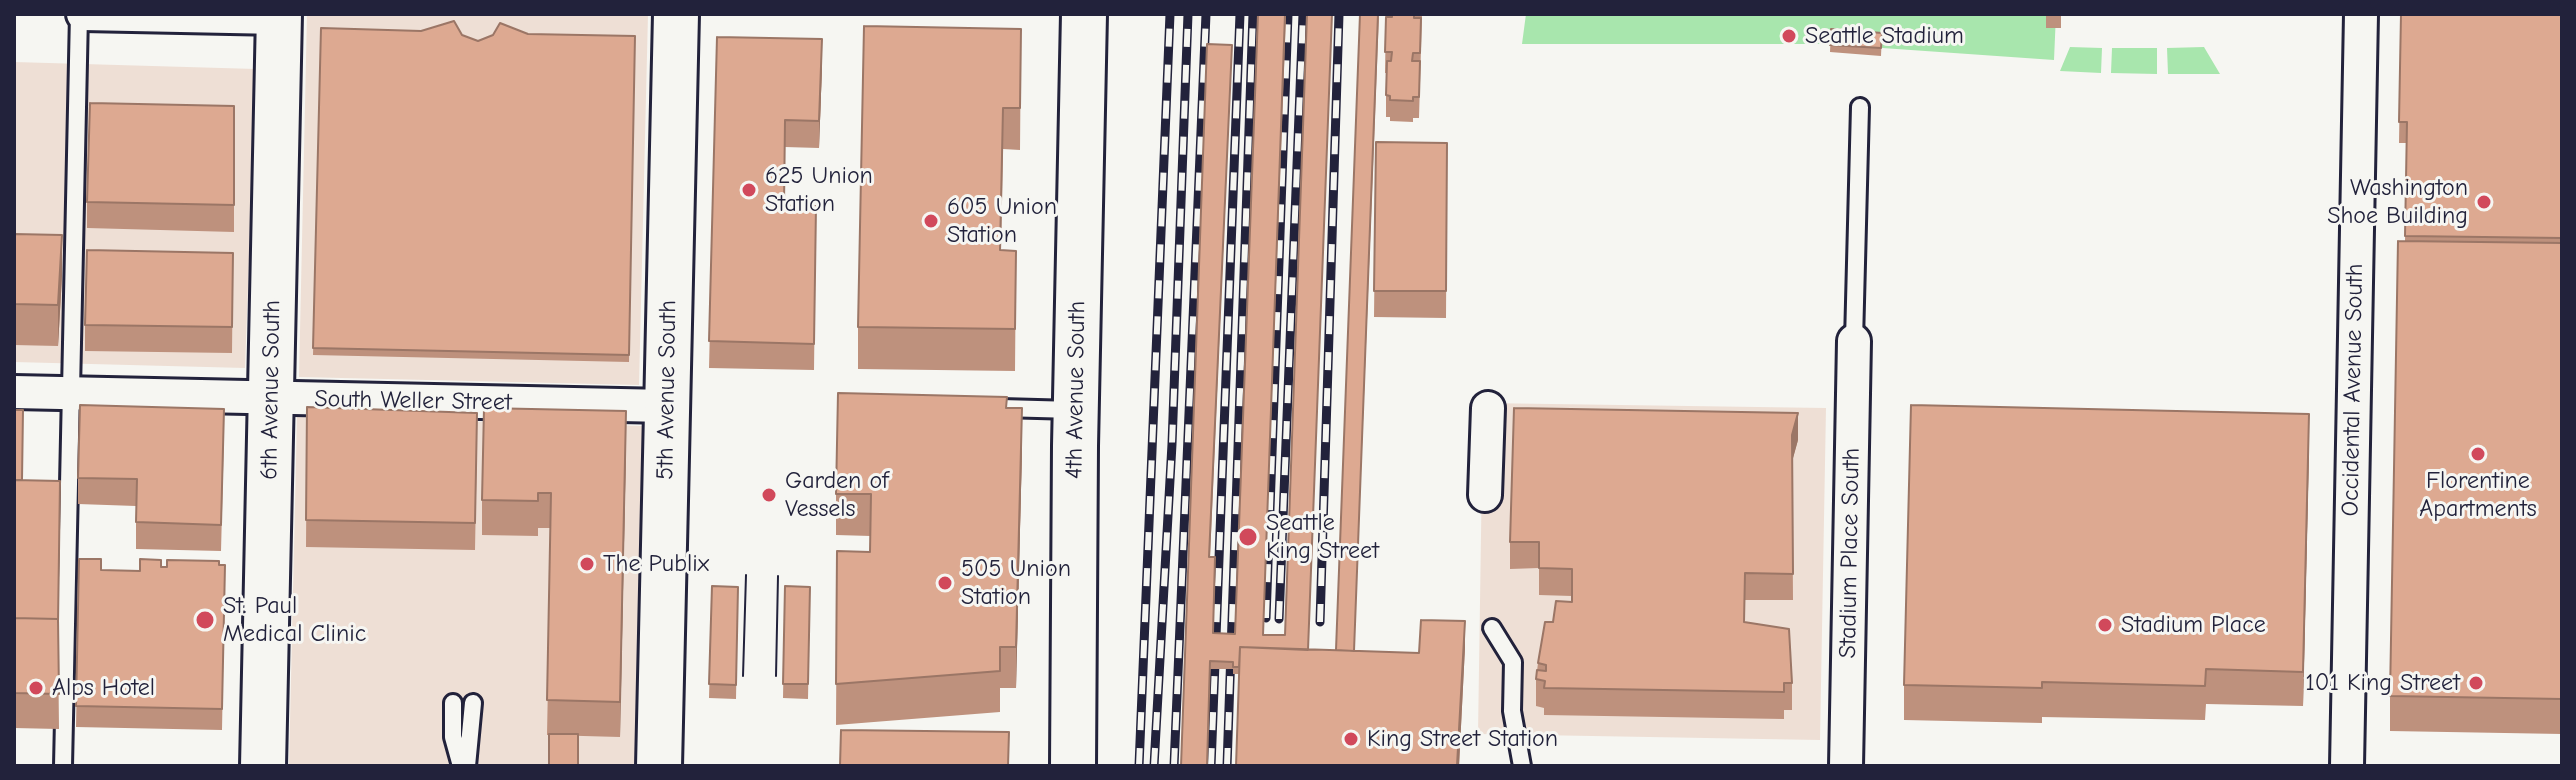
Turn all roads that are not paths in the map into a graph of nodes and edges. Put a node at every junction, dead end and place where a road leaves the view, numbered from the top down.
1 (81, 14) edge
2 (676, 14) edge
3 (1084, 14) edge
4 (2361, 14) edge
5 (279, 16) edge
6 (1860, 107) dead end
7 (1854, 341) joint
8 (14, 392) edge
9 (71, 393) junction
10 (271, 397) junction
11 (667, 406) junction
12 (978, 407) edge
13 (1488, 408) dead end
14 (1075, 410) junction
15 (1485, 495) dead end
16 (1492, 628) dead end
17 (453, 703) dead end
18 (473, 703) dead end
19 (63, 766) edge
20 (263, 766) edge
21 (461, 766) edge
22 (467, 766) edge
23 (659, 766) edge
24 (1073, 766) edge
25 (1522, 766) edge
26 (1846, 766) edge
27 (2347, 766) edge

1 - 5 street
1 - 9 lane
2 - 11 main road, 5th Avenue South
3 - 14 main road, 4th Avenue South
4 - 27 street, Occidental Avenue South
5 - 10 main road, 6th Avenue South
6 - 7 lane
7 - 26 street, Stadium Place South
8 - 9 street, South Weller Street
9 - 10 street, South Weller Street
9 - 19 lane
10 - 11 street, South Weller Street
10 - 20 main road, 6th Avenue South
11 - 23 main road, 5th Avenue South
12 - 14 lane
13 - 15 street
14 - 24 main road, 4th Avenue South
16 - 25 lane
17 - 21 lane
18 - 22 lane

